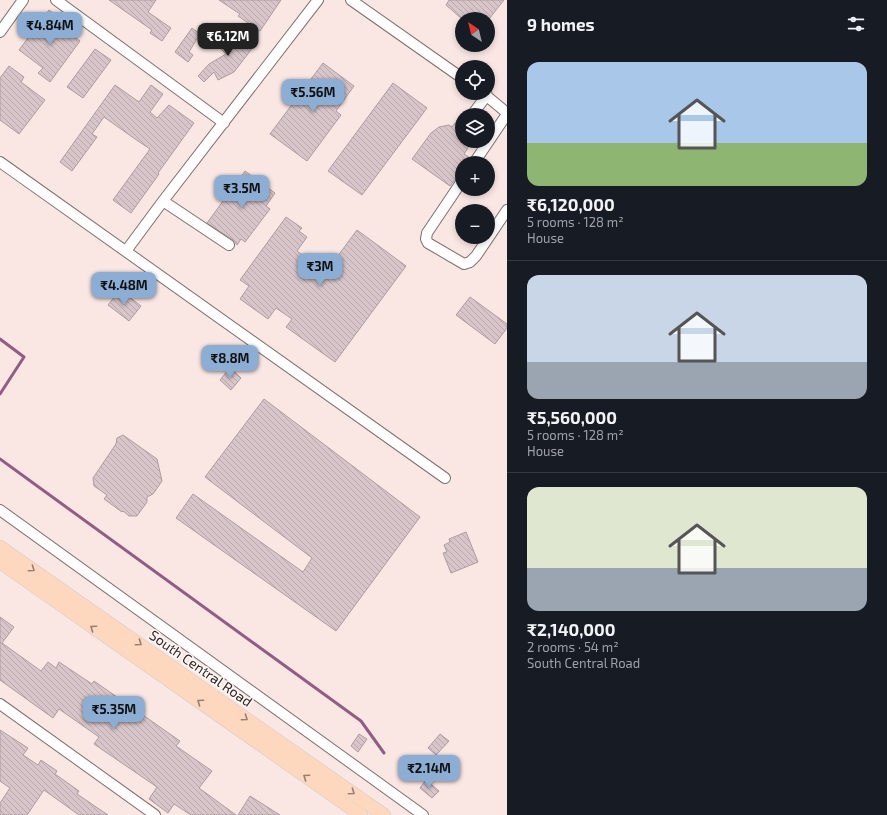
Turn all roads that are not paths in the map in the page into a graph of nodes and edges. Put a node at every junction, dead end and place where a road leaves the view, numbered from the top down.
1 (23, 0) edge
2 (56, 0) edge
3 (318, 0) edge
4 (350, 0) edge
5 (0, 32) edge
6 (455, 73) edge
7 (492, 100) edge
8 (507, 113) edge
9 (224, 123) junction
10 (479, 156) edge
11 (0, 162) edge
12 (455, 191) edge
13 (163, 201) junction
14 (507, 210) edge
15 (229, 245) dead end
16 (126, 251) junction
17 (445, 478) dead end
18 (0, 510) edge
19 (0, 547) edge
20 (0, 562) edge
21 (0, 704) edge
22 (155, 815) edge
23 (361, 815) edge
24 (384, 815) edge
25 (423, 815) edge

1 - 5 street
2 - 9 street
3 - 9 street
4 - 6 street
7 - 8 street
8 - 10 street
9 - 13 street
11 - 16 street
12 - 14 street
13 - 15 street
13 - 16 street
16 - 17 street
18 - 25 street
19 -> 24 main road, South Central Road
23 -> 20 main road, South Central Road
21 - 22 street

